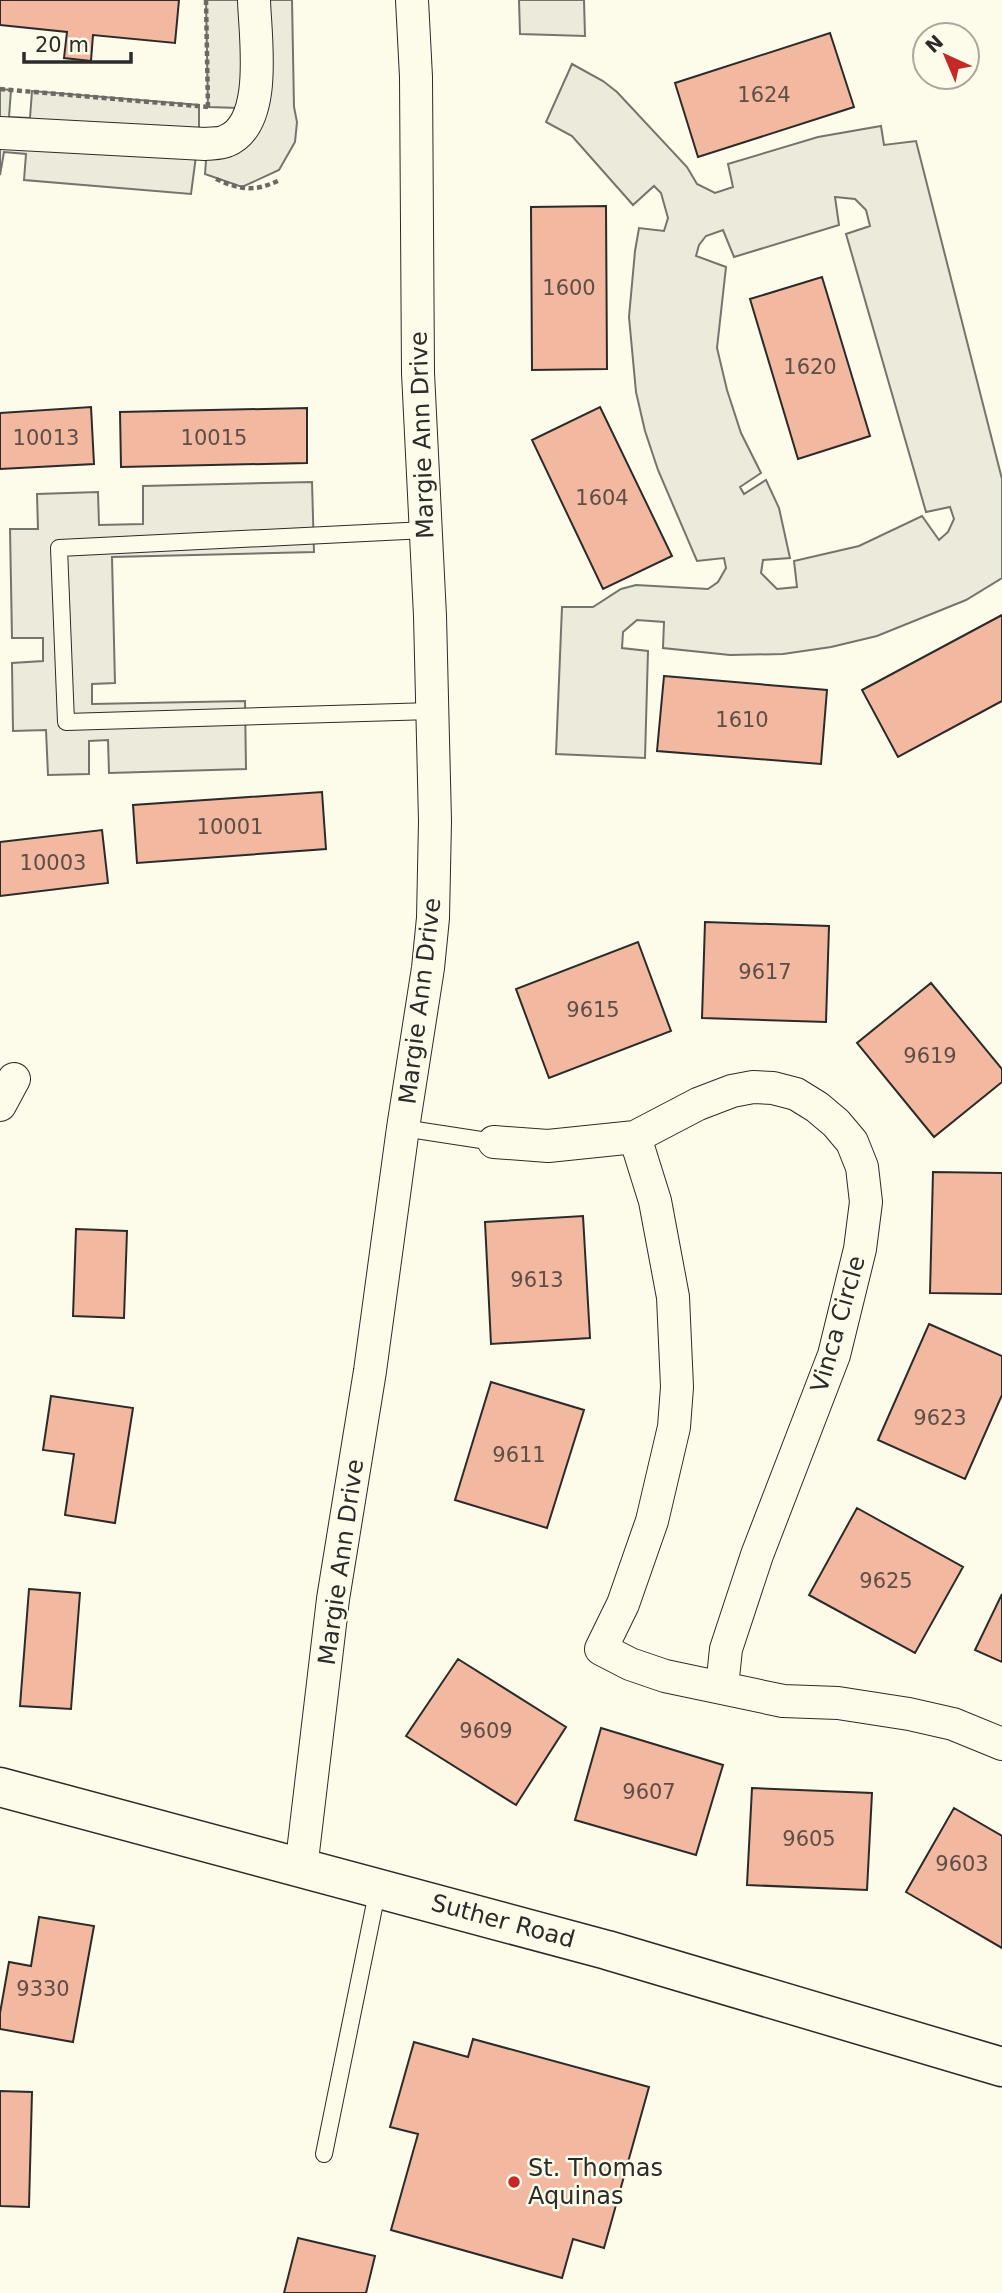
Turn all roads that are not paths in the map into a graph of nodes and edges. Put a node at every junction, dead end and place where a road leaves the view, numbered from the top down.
1 (254, 0) edge
2 (412, 0) edge
3 (0, 133) edge
4 (426, 530) junction
5 (432, 711) junction
6 (403, 1128) junction
7 (635, 1137) junction
8 (494, 1142) joint
9 (722, 1687) junction
10 (1002, 1744) edge
11 (0, 1787) edge
12 (301, 1869) junction
13 (378, 1888) junction
14 (1002, 2067) edge
15 (324, 2154) dead end

1 - 3 street
2 - 4 street, Margie Ann Drive
4 - 5 street, Margie Ann Drive
4 - 5 lane
5 - 6 street, Margie Ann Drive
6 - 8 lane, Vinca Circle
6 - 12 street, Margie Ann Drive
7 - 8 street, Vinca Circle
7 - 9 street
7 - 9 street, Vinca Circle
9 - 10 street
11 - 12 street, Suther Road
12 - 13 street, Suther Road
13 - 14 street, Suther Road
13 - 15 lane

